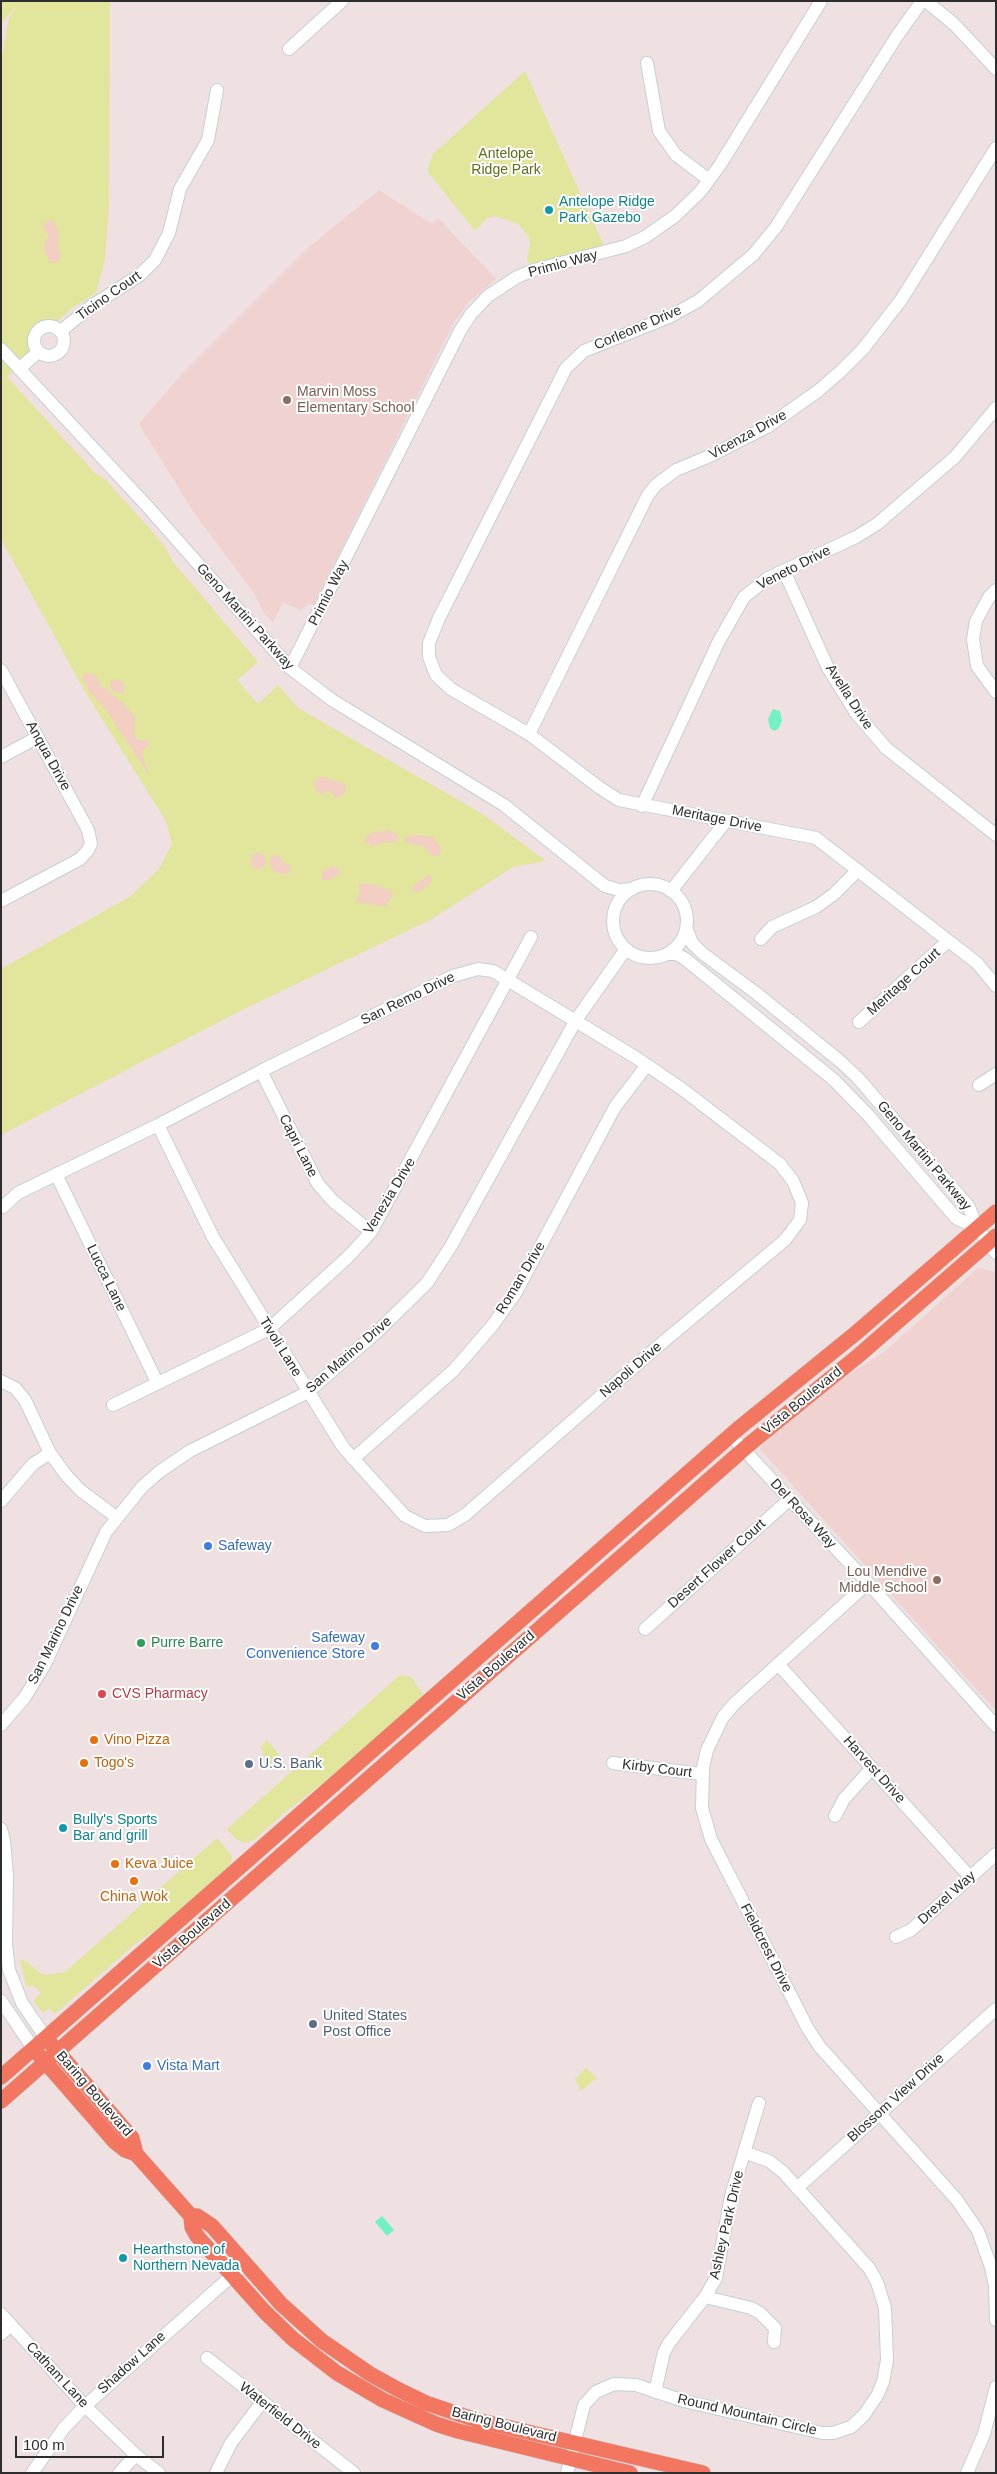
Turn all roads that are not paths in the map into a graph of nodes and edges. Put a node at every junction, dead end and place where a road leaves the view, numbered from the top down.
1 (342, 1) edge
2 (822, 1) edge
3 (922, 1) edge
4 (926, 1) edge
5 (289, 49) dead end
6 (647, 63) dead end
7 (996, 69) edge
8 (217, 90) dead end
9 (996, 148) edge
10 (709, 180) junction
11 (60, 332) junction
12 (1, 349) edge
13 (38, 352) junction
14 (20, 369) junction
15 (996, 408) edge
16 (784, 571) junction
17 (996, 590) edge
18 (431, 665) joint
19 (290, 668) junction
20 (1, 670) edge
21 (996, 692) edge
22 (529, 734) junction
23 (38, 737) junction
24 (1, 757) edge
25 (642, 806) junction
26 (726, 821) junction
27 (996, 835) edge
28 (858, 870) junction
29 (605, 886) junction
30 (632, 889) junction
31 (671, 891) junction
32 (1, 901) edge
33 (614, 910) junction
34 (687, 930) junction
35 (531, 937) dead end
36 (761, 939) dead end
37 (948, 941) junction
38 (626, 949) junction
39 (667, 954) junction
40 (508, 981) junction
41 (996, 986) edge
42 (576, 1020) junction
43 (859, 1022) dead end
44 (647, 1065) junction
45 (261, 1071) junction
46 (996, 1074) edge
47 (979, 1085) dead end
48 (158, 1125) junction
49 (56, 1174) junction
50 (802, 1203) joint
51 (3, 1207) dead end
52 (996, 1212) edge
53 (977, 1228) junction
54 (371, 1232) junction
55 (993, 1244) edge
56 (269, 1329) junction
57 (1, 1381) edge
58 (157, 1382) junction
59 (308, 1392) junction
60 (113, 1405) dead end
61 (730, 1436) junction
62 (743, 1449) junction
63 (50, 1453) junction
64 (353, 1459) junction
65 (790, 1499) junction
66 (1, 1501) edge
67 (116, 1517) junction
68 (444, 1526) joint
69 (868, 1583) junction
70 (645, 1629) dead end
71 (778, 1664) junction
72 (1, 1724) edge
73 (996, 1726) edge
74 (613, 1763) dead end
75 (872, 1768) junction
76 (702, 1774) junction
77 (835, 1816) dead end
78 (1, 1829) edge
79 (996, 1854) edge
80 (970, 1877) junction
81 (896, 1937) dead end
82 (1, 2001) edge
83 (996, 2009) edge
84 (46, 2038) junction
85 (33, 2048) junction
86 (58, 2052) junction
87 (45, 2062) junction
88 (1, 2076) edge
89 (1, 2102) edge
90 (759, 2103) dead end
91 (879, 2114) junction
92 (744, 2152) junction
93 (136, 2154) junction
94 (797, 2188) junction
95 (191, 2216) junction
96 (245, 2264) junction
97 (232, 2275) junction
98 (705, 2297) junction
99 (1, 2314) edge
100 (996, 2320) edge
101 (6, 2329) edge
102 (774, 2342) dead end
103 (207, 2358) dead end
104 (996, 2387) edge
105 (655, 2392) junction
106 (262, 2402) junction
107 (85, 2406) junction
108 (574, 2442) junction
109 (136, 2455) junction
110 (569, 2466) edge
111 (350, 2472) edge
112 (32, 2473) edge
113 (119, 2473) edge
114 (159, 2473) edge
115 (216, 2473) edge
116 (630, 2473) edge
117 (704, 2473) edge
118 (968, 2473) edge

1 - 5 street
2 - 10 street, Primio Way
3 - 18 street, Corleone Drive
4 - 7 street
6 - 10 street
8 - 11 street, Ticino Court
9 - 22 street, Vicenza Drive
10 - 19 street, Primio Way
11 - 13 street
11 - 13 street
12 - 14 street, Geno Martini Parkway
13 - 14 street
14 - 19 street, Geno Martini Parkway
15 - 16 street, Veneto Drive
16 - 25 street, Veneto Drive
16 - 27 street, Avella Drive
17 - 21 street
18 - 22 street, Meritage Drive
19 - 29 street, Geno Martini Parkway
20 - 23 street, Anqua Drive
22 - 25 street, Meritage Drive
23 - 24 street
23 - 32 street, Anqua Drive
25 - 26 street, Meritage Drive
26 - 28 street, Meritage Drive
26 - 31 street
28 - 36 street
28 - 37 street, Meritage Drive
29 - 30 street
29 - 33 street
30 - 31 street
30 - 33 street
31 - 34 street
33 - 38 street
34 - 39 street
34 - 53 street, Geno Martini Parkway
35 - 40 street, Venezia Drive
37 - 41 street, Meritage Drive
37 - 43 street, Meritage Court
38 - 39 street
38 - 42 street, San Marino Drive
39 - 53 street, Geno Martini Parkway
40 - 42 street, San Remo Drive
40 - 45 street, San Remo Drive
40 - 54 street, Venezia Drive
42 - 44 street, San Remo Drive
42 - 59 street, San Marino Drive
44 - 50 street, San Remo Drive
44 - 64 street, Roman Drive
45 - 48 street, San Remo Drive
45 - 54 street, Capri Lane
46 - 47 street
48 - 49 street, San Remo Drive
48 - 56 street, Tivoli Lane
49 - 51 street, San Remo Drive
49 - 58 street, Lucca Lane
50 - 68 street, Napoli Drive
52 - 53 main road, Vista Boulevard
53 - 55 street
53 - 61 main road, Vista Boulevard
54 - 56 street, Venezia Drive
55 - 62 main road, Vista Boulevard
56 - 58 street, Venezia Drive
56 - 59 street, Tivoli Lane
57 - 63 street
58 - 60 street, Venezia Drive
59 - 64 street, Tivoli Lane
59 - 67 street, San Marino Drive
61 - 62 street, Del Rosa Way
61 - 84 main road, Vista Boulevard
62 - 65 street, Del Rosa Way
62 - 86 main road, Vista Boulevard
63 - 66 street
63 - 67 street
64 - 68 street, Tivoli Lane
65 - 69 street, Del Rosa Way
65 - 70 street, Desert Flower Court
67 - 72 street, San Marino Drive
69 - 71 street, Fieldcrest Drive
69 - 73 street, Del Rosa Way
71 - 75 street, Harvest Drive
71 - 76 street, Fieldcrest Drive
74 - 76 street, Kirby Court
75 - 77 street
75 - 80 street, Harvest Drive
76 - 91 street, Fieldcrest Drive
78 - 84 street
79 - 80 street, Drexel Way
80 - 81 street, Drexel Way
82 - 85 street
83 - 91 street, Blossom View Drive
84 - 85 main road, Vista Boulevard
84 - 86 main road, Baring Boulevard
85 - 87 main road, Baring Boulevard
85 - 88 main road, Vista Boulevard
86 - 87 main road, Vista Boulevard
86 - 93 main road, Baring Boulevard
87 - 89 main road, Vista Boulevard
87 - 93 main road, Baring Boulevard
90 - 92 street, Ashley Park Drive
91 - 94 street, Blossom View Drive
91 - 100 street, Fieldcrest Drive
92 - 94 street, Round Mountain Circle
92 - 98 street, Ashley Park Drive
93 - 95 main road, Baring Boulevard
94 - 105 street, Round Mountain Circle
95 - 96 main road, Baring Boulevard
95 - 97 main road, Baring Boulevard
96 - 97 street, Shadow Lane
96 - 108 main road, Baring Boulevard
97 - 107 street, Shadow Lane
97 - 110 main road, Baring Boulevard
98 - 102 street
98 - 105 street, Ashley Park Drive
99 - 101 street, Catham Lane
101 - 107 street, Catham Lane
103 - 106 street, Waterfield Drive
104 - 118 street
105 - 108 street, Round Mountain Circle
106 - 111 street, Waterfield Drive
106 - 115 street
107 - 109 street, Catham Lane
107 - 112 street, Shadow Lane
108 - 110 street, Round Mountain Circle
108 - 117 main road, Baring Boulevard
109 - 113 street
109 - 114 street, Catham Lane
110 - 116 main road, Baring Boulevard

